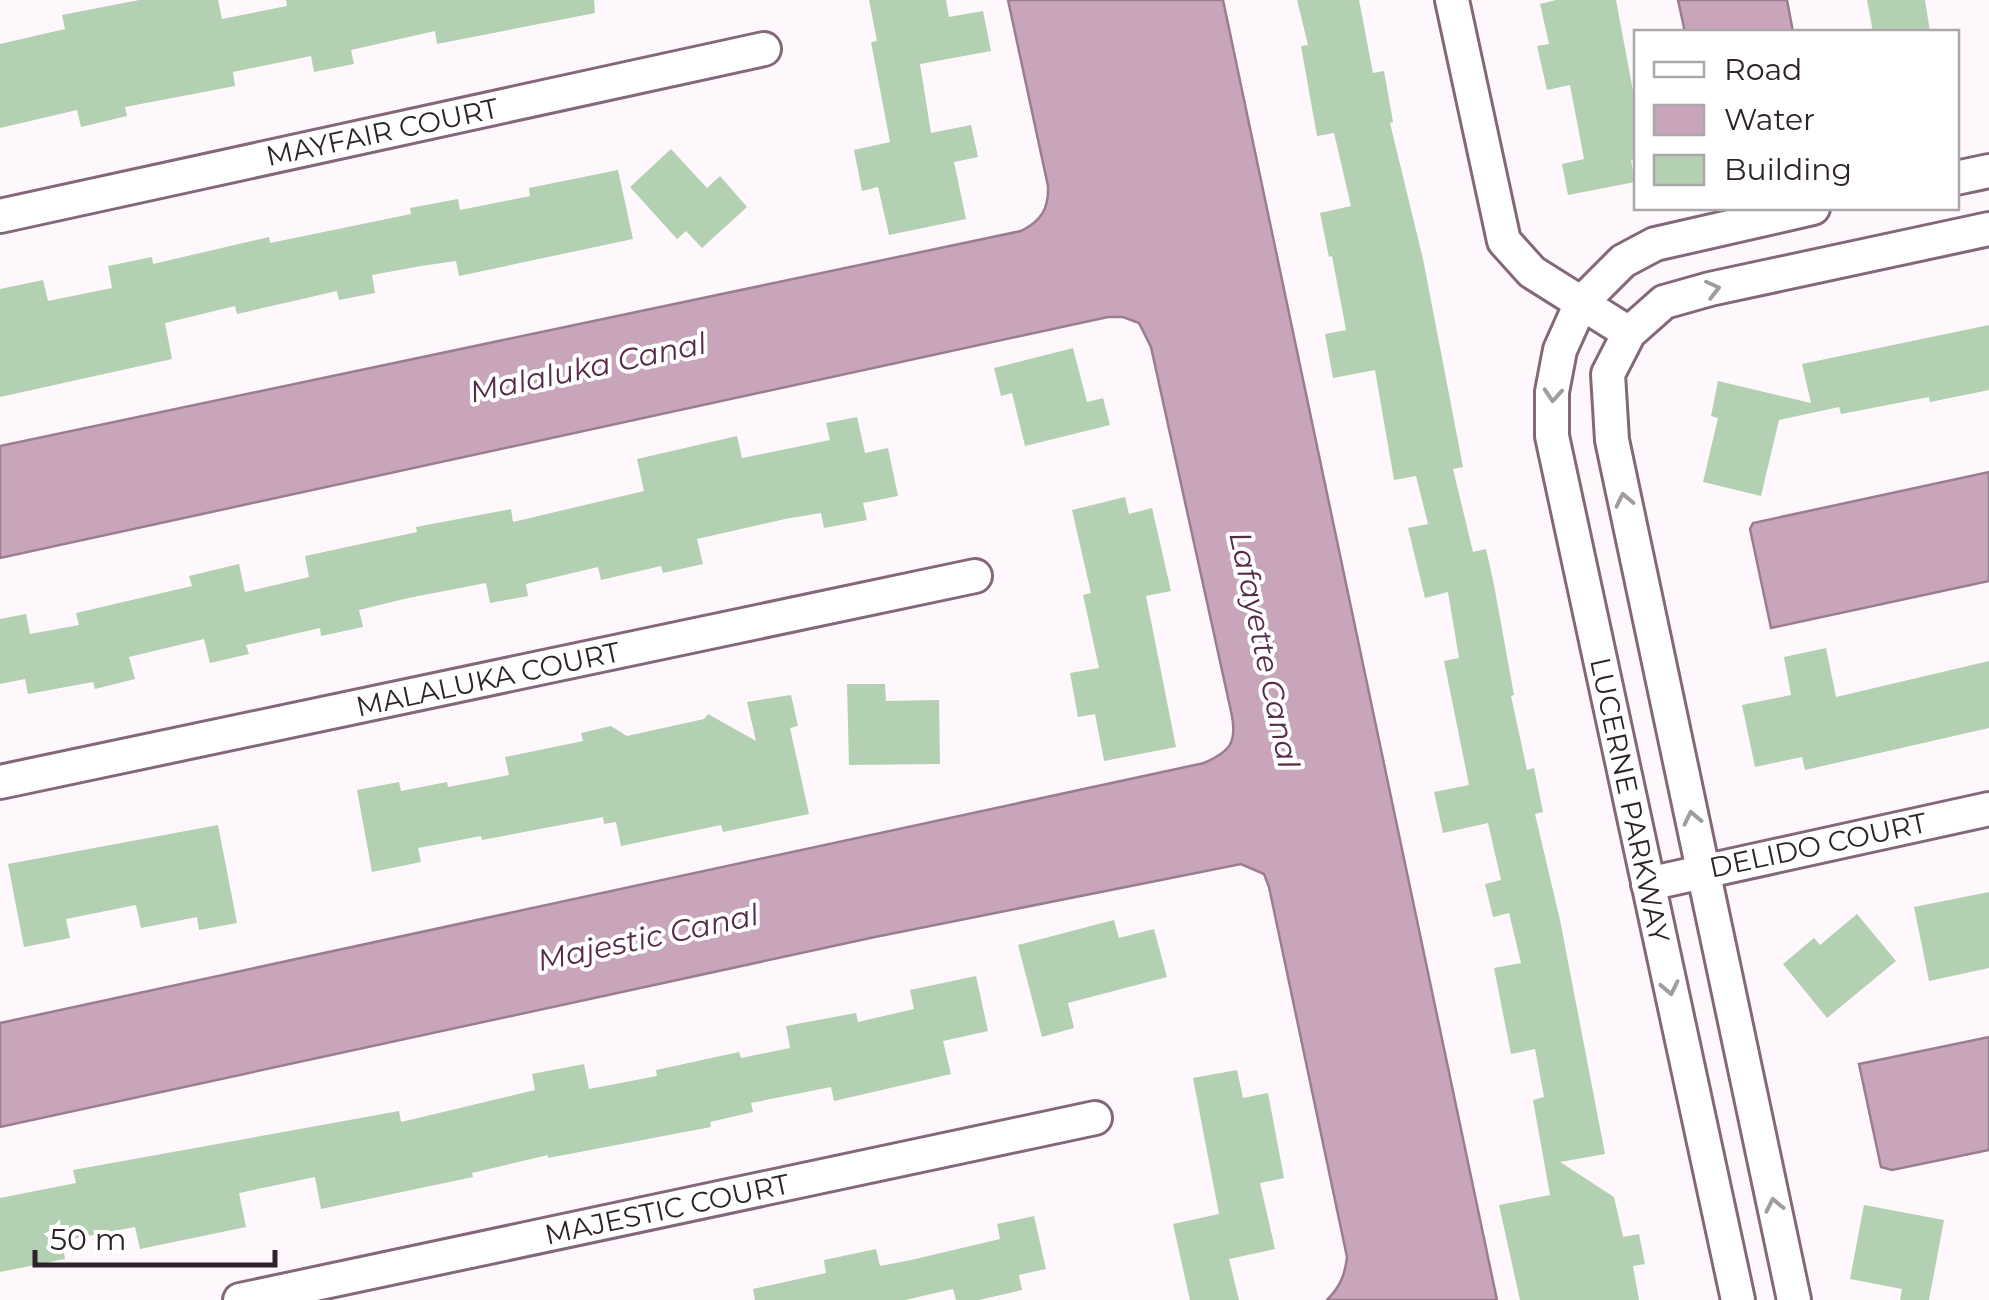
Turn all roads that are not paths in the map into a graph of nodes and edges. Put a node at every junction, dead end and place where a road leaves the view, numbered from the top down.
1 (1452, 0) edge
2 (764, 49) dead end
3 (1989, 172) edge
4 (1959, 177) edge
5 (1804, 210) edge
6 (0, 216) edge
7 (1989, 229) edge
8 (1581, 303) junction
9 (1628, 333) junction
10 (975, 576) dead end
11 (0, 782) edge
12 (1989, 808) edge
13 (1704, 870) junction
14 (1648, 884) junction
15 (1095, 1118) dead end
16 (240, 1300) edge
17 (1738, 1300) edge
18 (1794, 1300) edge

1 - 8 street
2 - 6 street, MAYFAIR COURT
3 - 4 street
5 - 8 street
9 -> 7 street
8 - 9 street
8 -> 14 street, LUCERNE PARKWAY
13 -> 9 street, LUCERNE PARKWAY
10 - 11 street, MALALUKA COURT
12 - 13 street, DELIDO COURT
13 - 14 street, DELIDO COURT
18 -> 13 street, LUCERNE PARKWAY
14 -> 17 street, LUCERNE PARKWAY
15 - 16 street, MAJESTIC COURT

